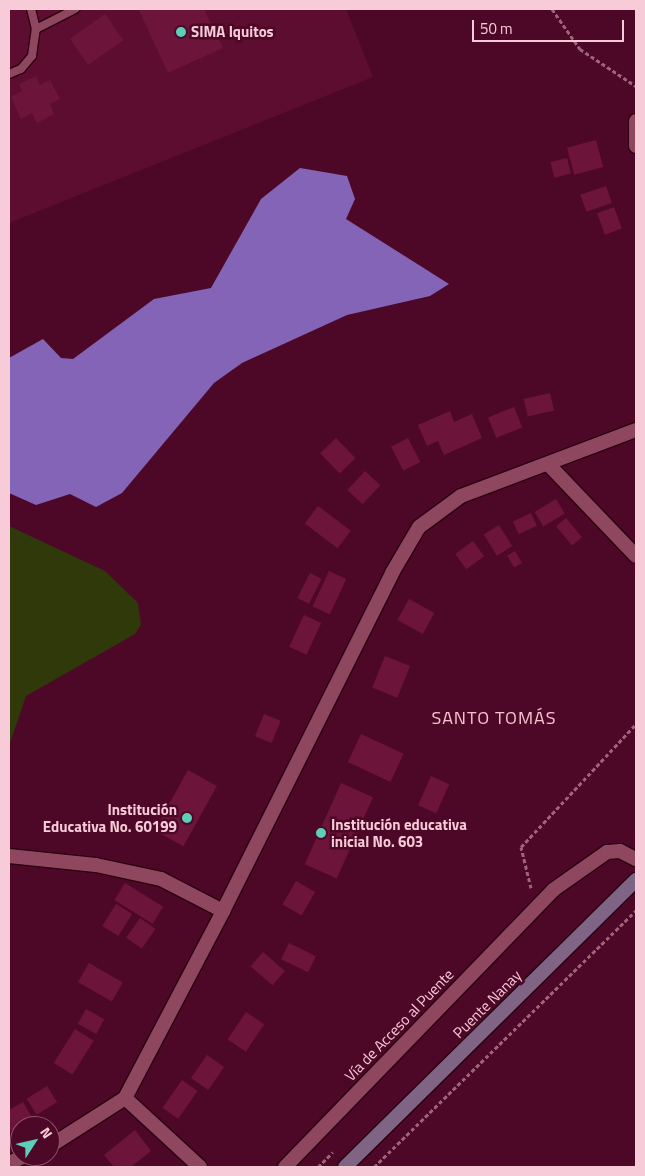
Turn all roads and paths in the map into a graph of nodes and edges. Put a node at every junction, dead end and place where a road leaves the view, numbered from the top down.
1 (31, 9) edge
2 (75, 9) edge
3 (552, 9) edge
4 (36, 29) junction
5 (9, 74) edge
6 (636, 86) edge
7 (636, 121) edge
8 (636, 146) edge
9 (636, 430) edge
10 (548, 464) junction
11 (636, 556) edge
12 (636, 724) edge
13 (9, 856) edge
14 (636, 859) edge
15 (636, 880) edge
16 (536, 906) junction
17 (636, 910) edge
18 (223, 911) junction
19 (125, 1098) junction
20 (60, 1140) edge
21 (375, 1166) edge
22 (200, 1167) edge
23 (285, 1167) edge
24 (345, 1167) edge

1 - 4 lane
2 - 4 lane
3 - 6 path
4 - 5 lane
7 - 8 street
9 - 10 street
10 - 11 street
10 - 18 street
12 - 16 path
13 - 18 street
14 - 16 street, Vía de Acceso al Puente
15 - 24 main road, Puente Nanay
16 - 23 street, Vía de Acceso al Puente
17 - 21 path
18 - 19 street
19 - 20 street
19 - 22 street

